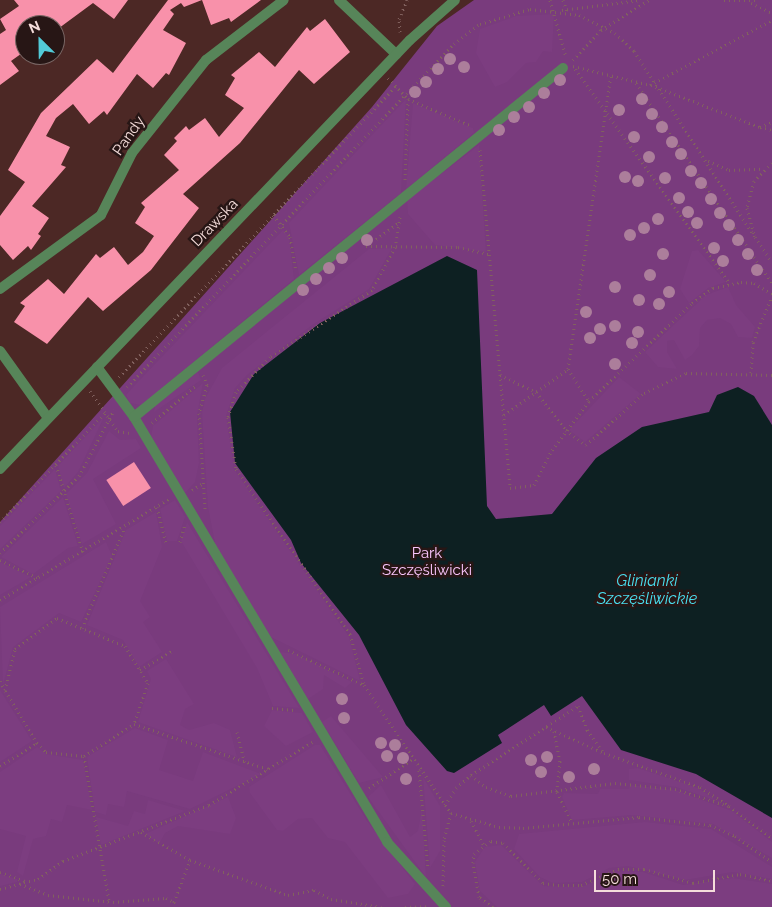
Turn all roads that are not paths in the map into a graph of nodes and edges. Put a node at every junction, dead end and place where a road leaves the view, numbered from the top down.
1 (284, 0) edge
2 (339, 0) edge
3 (455, 0) edge
4 (396, 54) junction
5 (568, 67) road end
6 (0, 289) edge
7 (0, 351) edge
8 (97, 367) junction
9 (134, 417) junction
10 (48, 418) junction
11 (0, 470) edge
12 (445, 906) edge

1 - 6 street, Pandy
2 - 4 street
3 - 4 street, Drawska
4 - 8 street, Drawska
5 - 9 street
7 - 10 street
8 - 9 street
8 - 10 street, Drawska
9 - 12 street
10 - 11 street, Drawska

